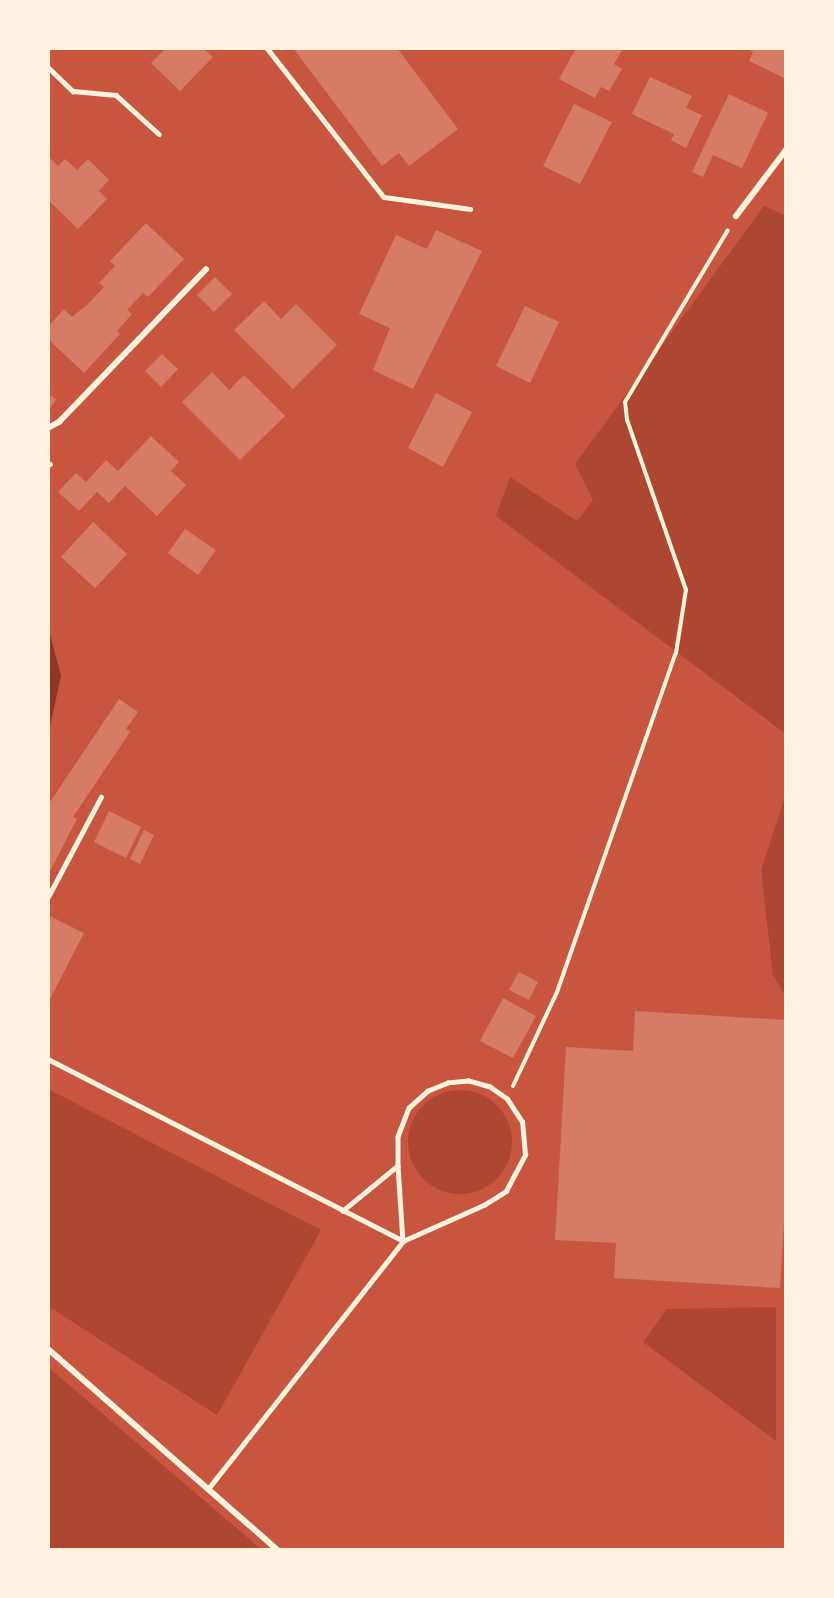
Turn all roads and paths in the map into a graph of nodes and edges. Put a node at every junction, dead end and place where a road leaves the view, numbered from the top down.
1 (267, 48) edge
2 (48, 67) edge
3 (159, 134) dead end
4 (786, 150) edge
5 (470, 209) dead end
6 (736, 216) joint
7 (206, 269) dead end
8 (48, 428) edge
9 (101, 797) dead end
10 (48, 897) edge
11 (48, 1059) edge
12 (507, 1099) junction
13 (398, 1166) junction
14 (343, 1211) junction
15 (403, 1241) junction
16 (48, 1349) edge
17 (208, 1489) junction
18 (278, 1550) edge

1 - 5 lane
2 - 3 lane
4 - 6 street
6 - 12 path
7 - 8 street
9 - 10 lane
11 - 14 lane
12 - 13 lane
12 - 15 lane
13 - 14 lane
13 - 15 lane
14 - 15 lane
15 - 17 lane
16 - 17 street
17 - 18 street

